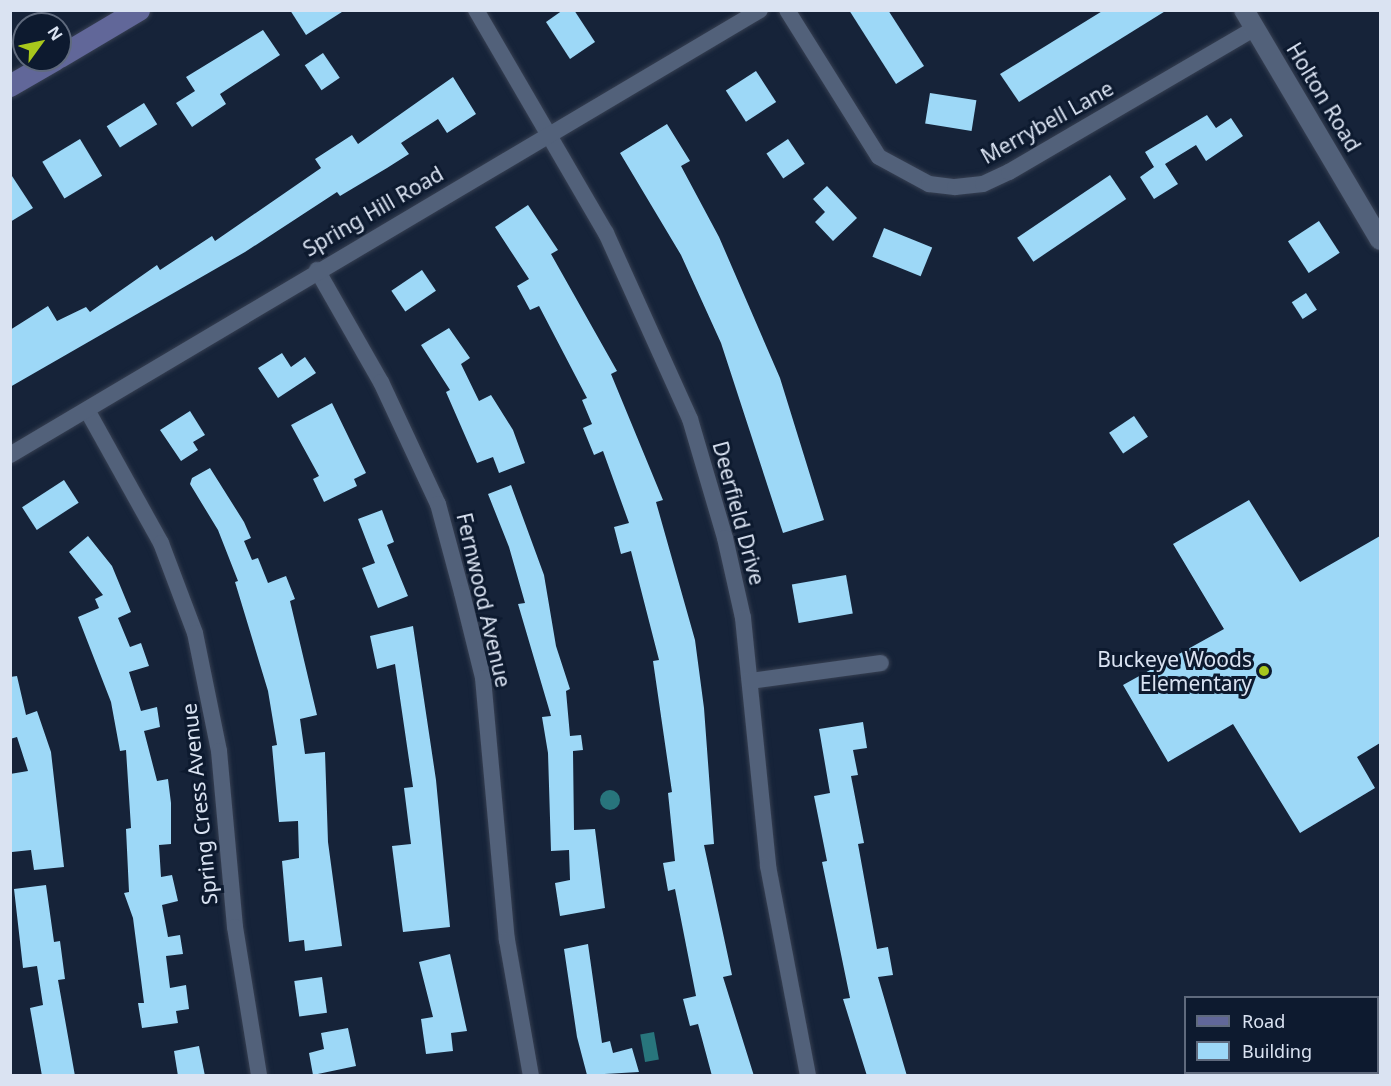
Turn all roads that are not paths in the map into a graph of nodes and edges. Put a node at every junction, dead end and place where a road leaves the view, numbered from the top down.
1 (139, 10) edge
2 (476, 10) edge
3 (760, 10) edge
4 (787, 10) edge
5 (1244, 10) edge
6 (1255, 28) junction
7 (72, 50) edge
8 (34, 72) edge
9 (10, 86) edge
10 (550, 133) junction
11 (1380, 240) edge
12 (317, 270) junction
13 (87, 410) junction
14 (10, 454) edge
15 (881, 663) dead end
16 (750, 681) junction
17 (259, 1076) edge
18 (531, 1076) edge
19 (808, 1076) edge

1 - 7 main road
2 - 10 street, Deerfield Drive
3 - 10 street, Spring Hill Road
4 - 6 street, Merrybell Lane
5 - 6 street, Holton Road
6 - 11 street, Holton Road
8 - 9 main road
10 - 12 street, Spring Hill Road
10 - 16 street, Deerfield Drive
12 - 13 street, Spring Hill Road
12 - 18 street, Fernwood Avenue
13 - 14 street, Spring Hill Road
13 - 17 street, Spring Cress Avenue
15 - 16 street
16 - 19 street, Deerfield Drive

